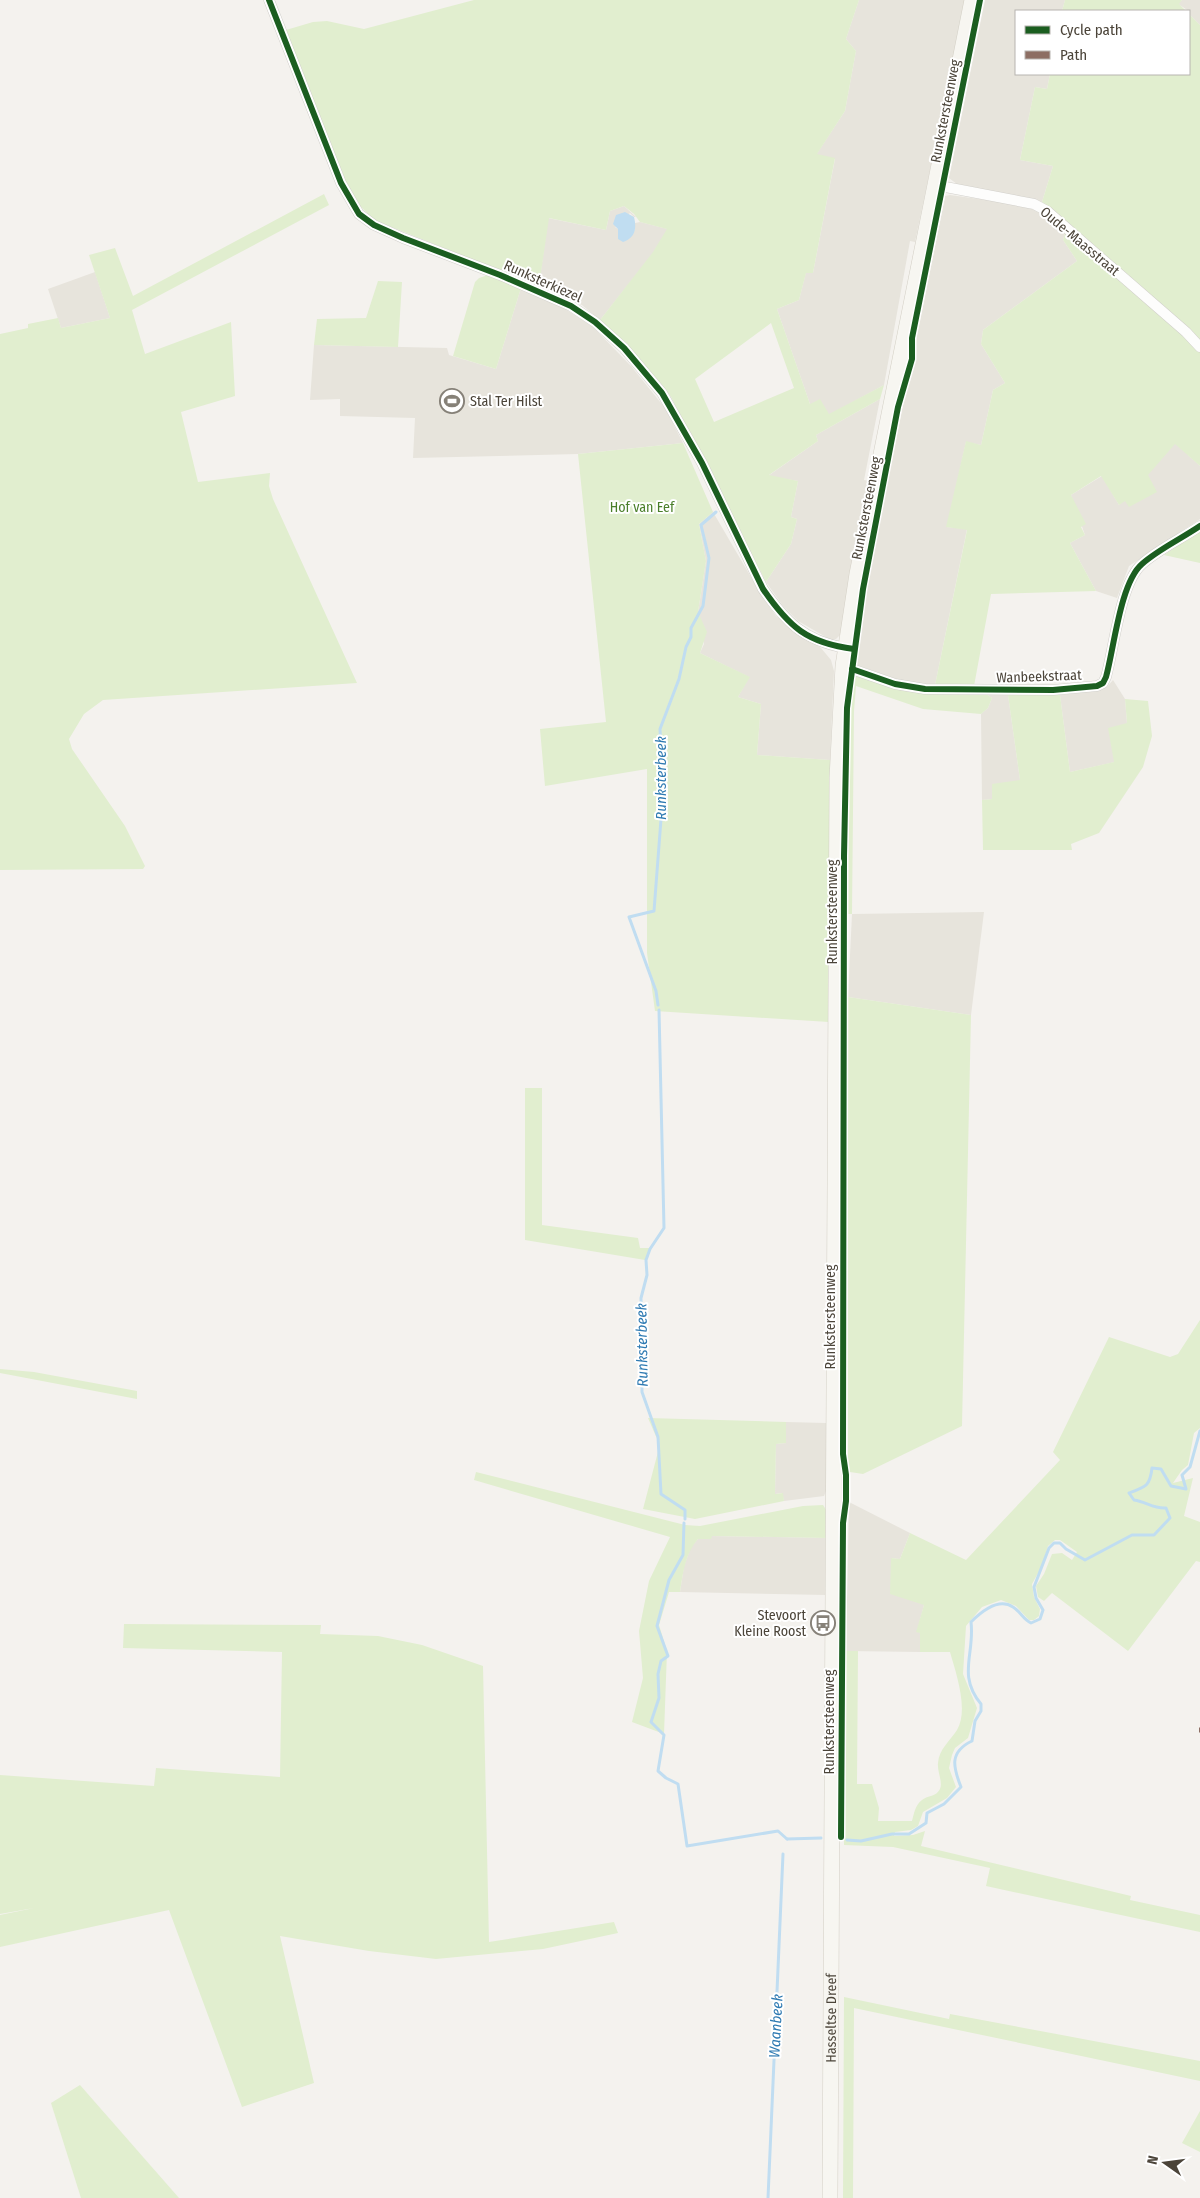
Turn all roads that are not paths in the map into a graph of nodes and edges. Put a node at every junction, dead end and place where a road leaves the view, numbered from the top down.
1 (269, 0) edge
2 (972, 0) edge
3 (935, 185) junction
4 (1200, 347) edge
5 (1200, 526) edge
6 (845, 648) junction
7 (842, 666) junction
8 (833, 1839) joint
9 (830, 2198) edge

1 - 6 street, Runksterkiezel
2 - 3 street, Runkstersteenweg
3 - 4 street, Oude-Maasstraat
3 - 6 street, Runkstersteenweg
5 - 7 street, Wanbeekstraat
6 - 7 street, Runkstersteenweg
7 - 8 street, Runkstersteenweg
8 - 9 street, Hasseltse Dreef

